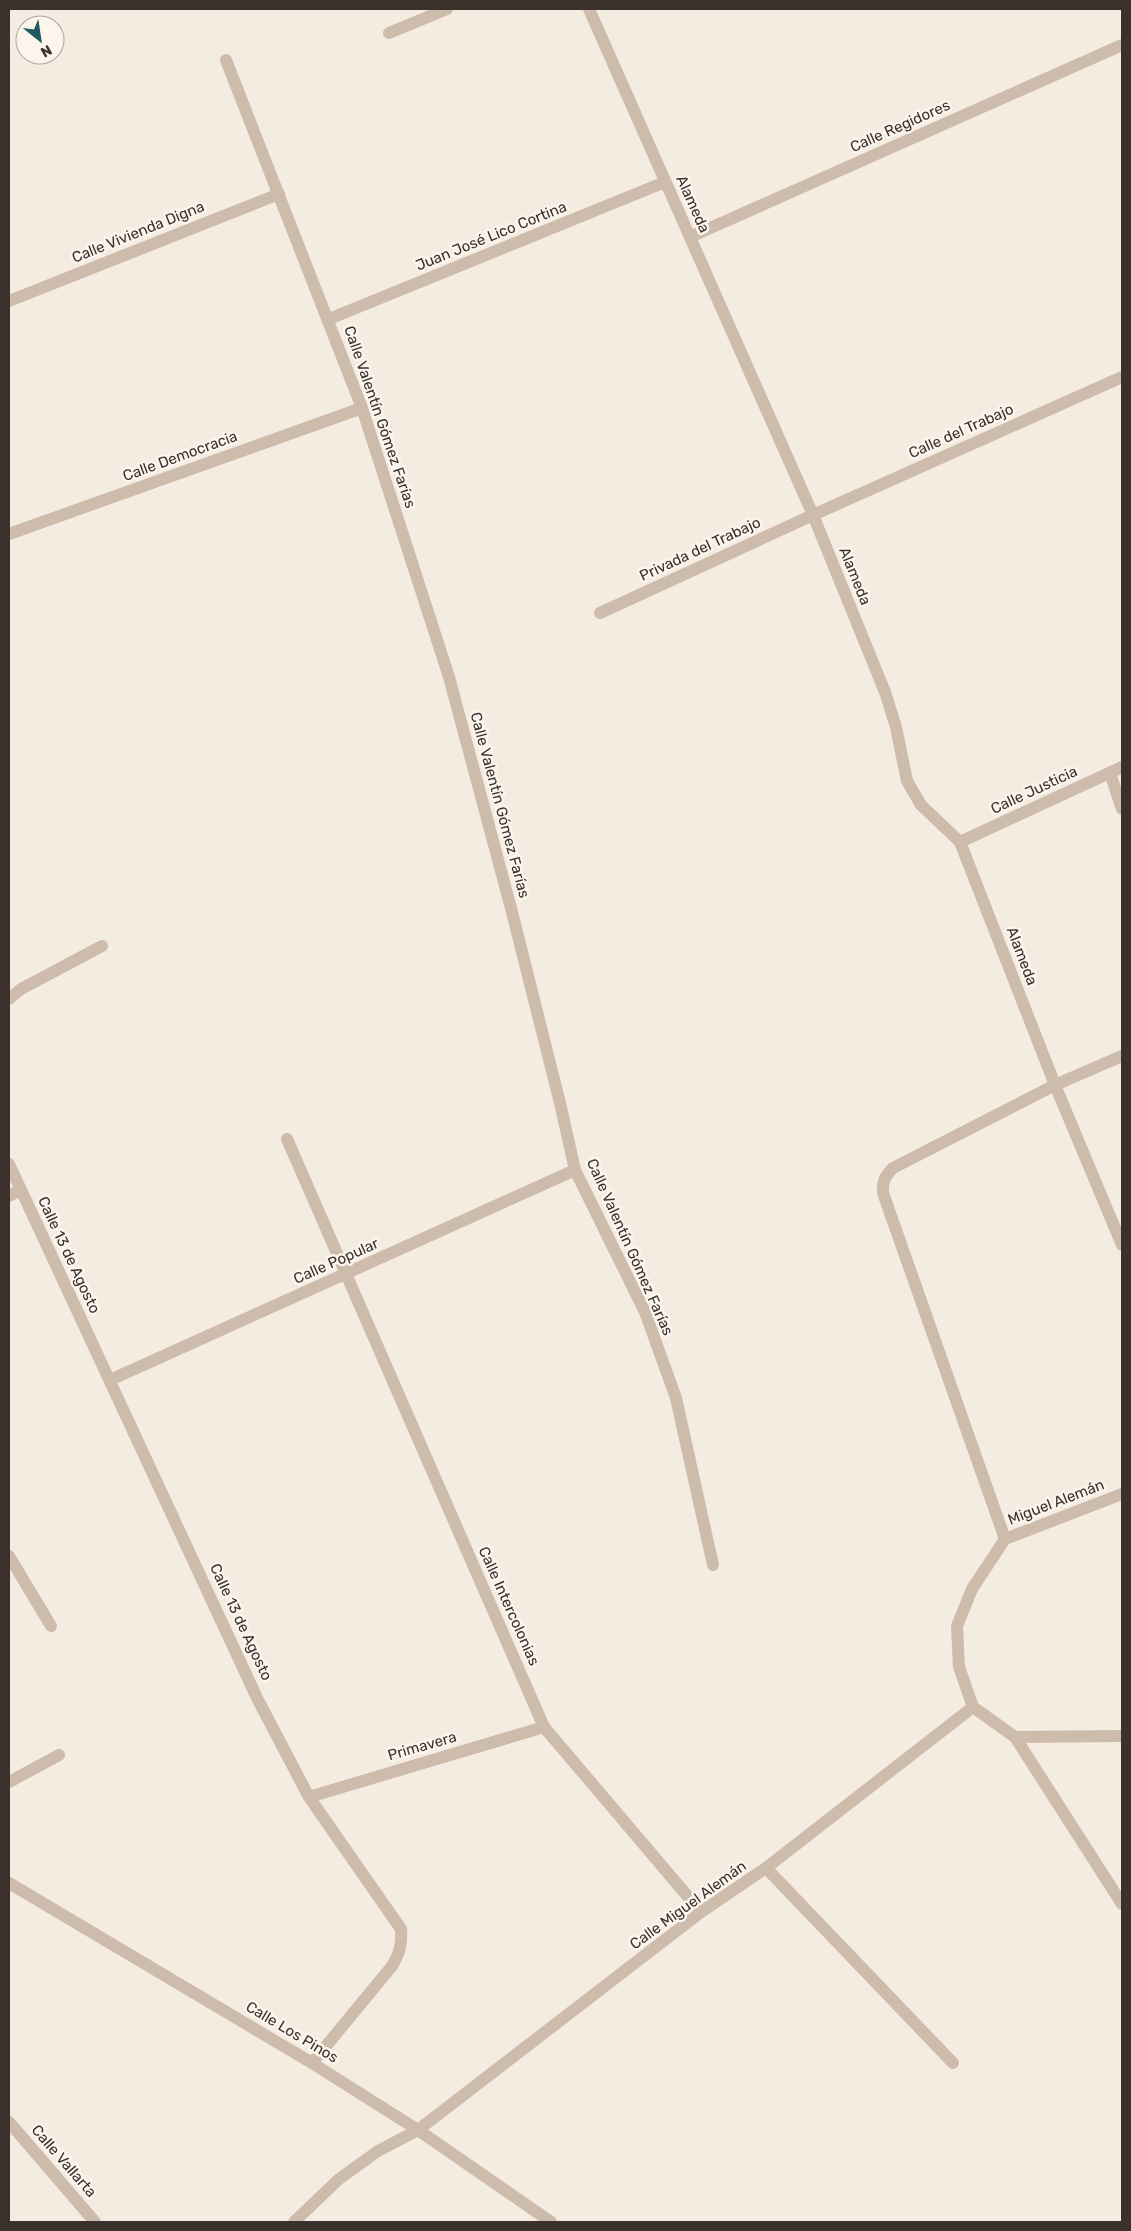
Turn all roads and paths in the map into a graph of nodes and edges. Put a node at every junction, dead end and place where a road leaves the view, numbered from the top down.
1 (447, 9) edge
2 (589, 9) edge
3 (389, 32) dead end
4 (1122, 45) edge
5 (226, 60) dead end
6 (665, 182) junction
7 (279, 194) junction
8 (690, 237) junction
9 (9, 301) edge
10 (329, 319) junction
11 (1122, 377) edge
12 (362, 408) junction
13 (813, 515) junction
14 (9, 534) edge
15 (600, 613) dead end
16 (1116, 770) edge
17 (1122, 809) edge
18 (960, 842) junction
19 (102, 946) dead end
20 (9, 999) edge
21 (1122, 1056) edge
22 (1055, 1085) junction
23 (287, 1140) dead end
24 (9, 1164) edge
25 (575, 1170) junction
26 (20, 1190) junction
27 (9, 1196) edge
28 (1122, 1245) edge
29 (346, 1275) junction
30 (110, 1380) junction
31 (1122, 1494) edge
32 (1005, 1539) junction
33 (9, 1556) edge
34 (713, 1565) dead end
35 (51, 1626) dead end
36 (973, 1707) junction
37 (544, 1727) junction
38 (1122, 1736) edge
39 (1015, 1738) junction
40 (59, 1755) dead end
41 (9, 1782) edge
42 (308, 1797) junction
43 (766, 1868) junction
44 (9, 1883) edge
45 (1122, 1904) edge
46 (701, 1912) junction
47 (312, 2063) junction
48 (953, 2063) dead end
49 (9, 2122) edge
50 (418, 2130) junction
51 (95, 2222) edge
52 (294, 2222) edge
53 (551, 2222) edge

1 - 3 street
2 - 6 street, Alameda
4 - 8 street, Calle Regidores
5 - 7 street, Calle Valentín Gómez Farías
6 - 8 street, Alameda
6 - 10 street, Juan José Lico Cortina
7 - 9 street, Calle Vivienda Digna
7 - 10 street, Calle Valentín Gómez Farías
8 - 13 street, Alameda
10 - 12 street, Calle Valentín Gómez Farías
11 - 13 street, Calle del Trabajo
12 - 14 street, Calle Democracia
12 - 25 street, Calle Valentín Gómez Farías
13 - 15 street, Privada del Trabajo
13 - 18 street, Alameda
16 - 17 street
16 - 18 street, Calle Justicia
18 - 22 street, Alameda
19 - 20 street
21 - 22 street
22 - 28 street
22 - 32 street
23 - 29 street, Calle Intercolonias
24 - 26 street, Calle 13 de Agosto
25 - 29 street, Calle Popular
25 - 34 street, Calle Valentín Gómez Farías
26 - 27 street
26 - 30 street, Calle 13 de Agosto
29 - 30 street, Calle Popular
29 - 37 street, Calle Intercolonias
30 - 42 street, Calle 13 de Agosto
31 - 32 street, Miguel Alemán
32 - 36 street, Miguel Alemán
33 - 35 street
36 - 39 street
36 - 43 street, Calle Miguel Alemán
37 - 42 street, Primavera
37 - 46 street, Calle Intercolonias
38 - 39 street
39 - 45 street
40 - 41 street
42 - 47 street, Calle 13 de Agosto
43 - 46 street, Calle Miguel Alemán
43 - 48 street
44 - 47 street, Calle Los Pinos
46 - 50 street, Calle Miguel Alemán
47 - 50 street, Calle Los Pinos
49 - 51 street, Calle Vallarta
50 - 52 street, Calle Miguel Alemán
50 - 53 street, Calle Los Pinos

